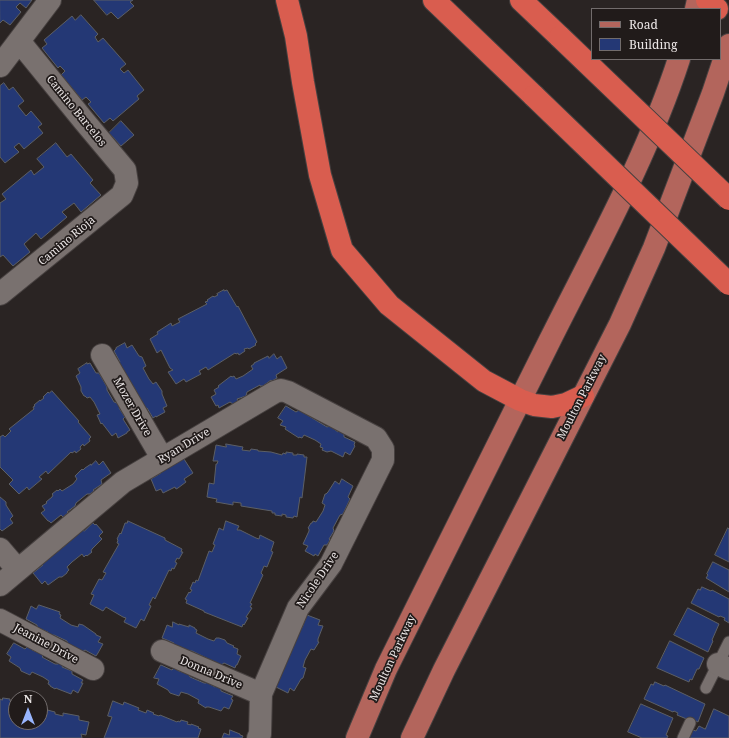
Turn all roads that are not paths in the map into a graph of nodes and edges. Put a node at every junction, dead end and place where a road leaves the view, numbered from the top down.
1 (50, 0) edge
2 (287, 0) edge
3 (434, 0) edge
4 (521, 0) edge
5 (707, 0) edge
6 (716, 8) edge
7 (721, 13) edge
8 (729, 21) edge
9 (19, 41) junction
10 (729, 45) edge
11 (679, 60) edge
12 (0, 66) edge
13 (128, 182) joint
14 (729, 199) edge
15 (729, 284) edge
16 (0, 294) edge
17 (102, 355) dead end
18 (583, 396) junction
19 (520, 400) junction
20 (383, 449) joint
21 (162, 458) junction
22 (0, 548) edge
23 (18, 570) junction
24 (0, 585) edge
25 (0, 620) edge
26 (729, 642) edge
27 (162, 651) dead end
28 (724, 666) edge
29 (93, 669) dead end
30 (706, 688) dead end
31 (261, 694) junction
32 (690, 723) dead end
33 (258, 738) edge
34 (357, 738) edge
35 (412, 738) edge
36 (683, 738) edge

1 - 9 street
2 - 19 highway
3 - 15 highway, bridge
4 - 14 highway, bridge
5 - 6 highway
7 - 8 highway
9 - 12 street
9 - 13 street, Camino Barcelos
10 - 18 main road, Moulton Parkway
11 - 19 main road, Moulton Parkway
13 - 16 street, Camino Rioja
17 - 21 street, Mozer Drive
18 - 19 highway
18 - 35 main road, Moulton Parkway
19 - 34 main road, Moulton Parkway
20 - 21 street, Ryan Drive
20 - 31 street, Nicole Drive
21 - 23 street, Ryan Drive
22 - 23 street
23 - 24 street, Ryan Drive
25 - 29 street, Jeanine Drive
26 - 28 lane
27 - 31 street, Donna Drive
28 - 30 lane
31 - 33 street, Nicole Drive
32 - 36 lane

